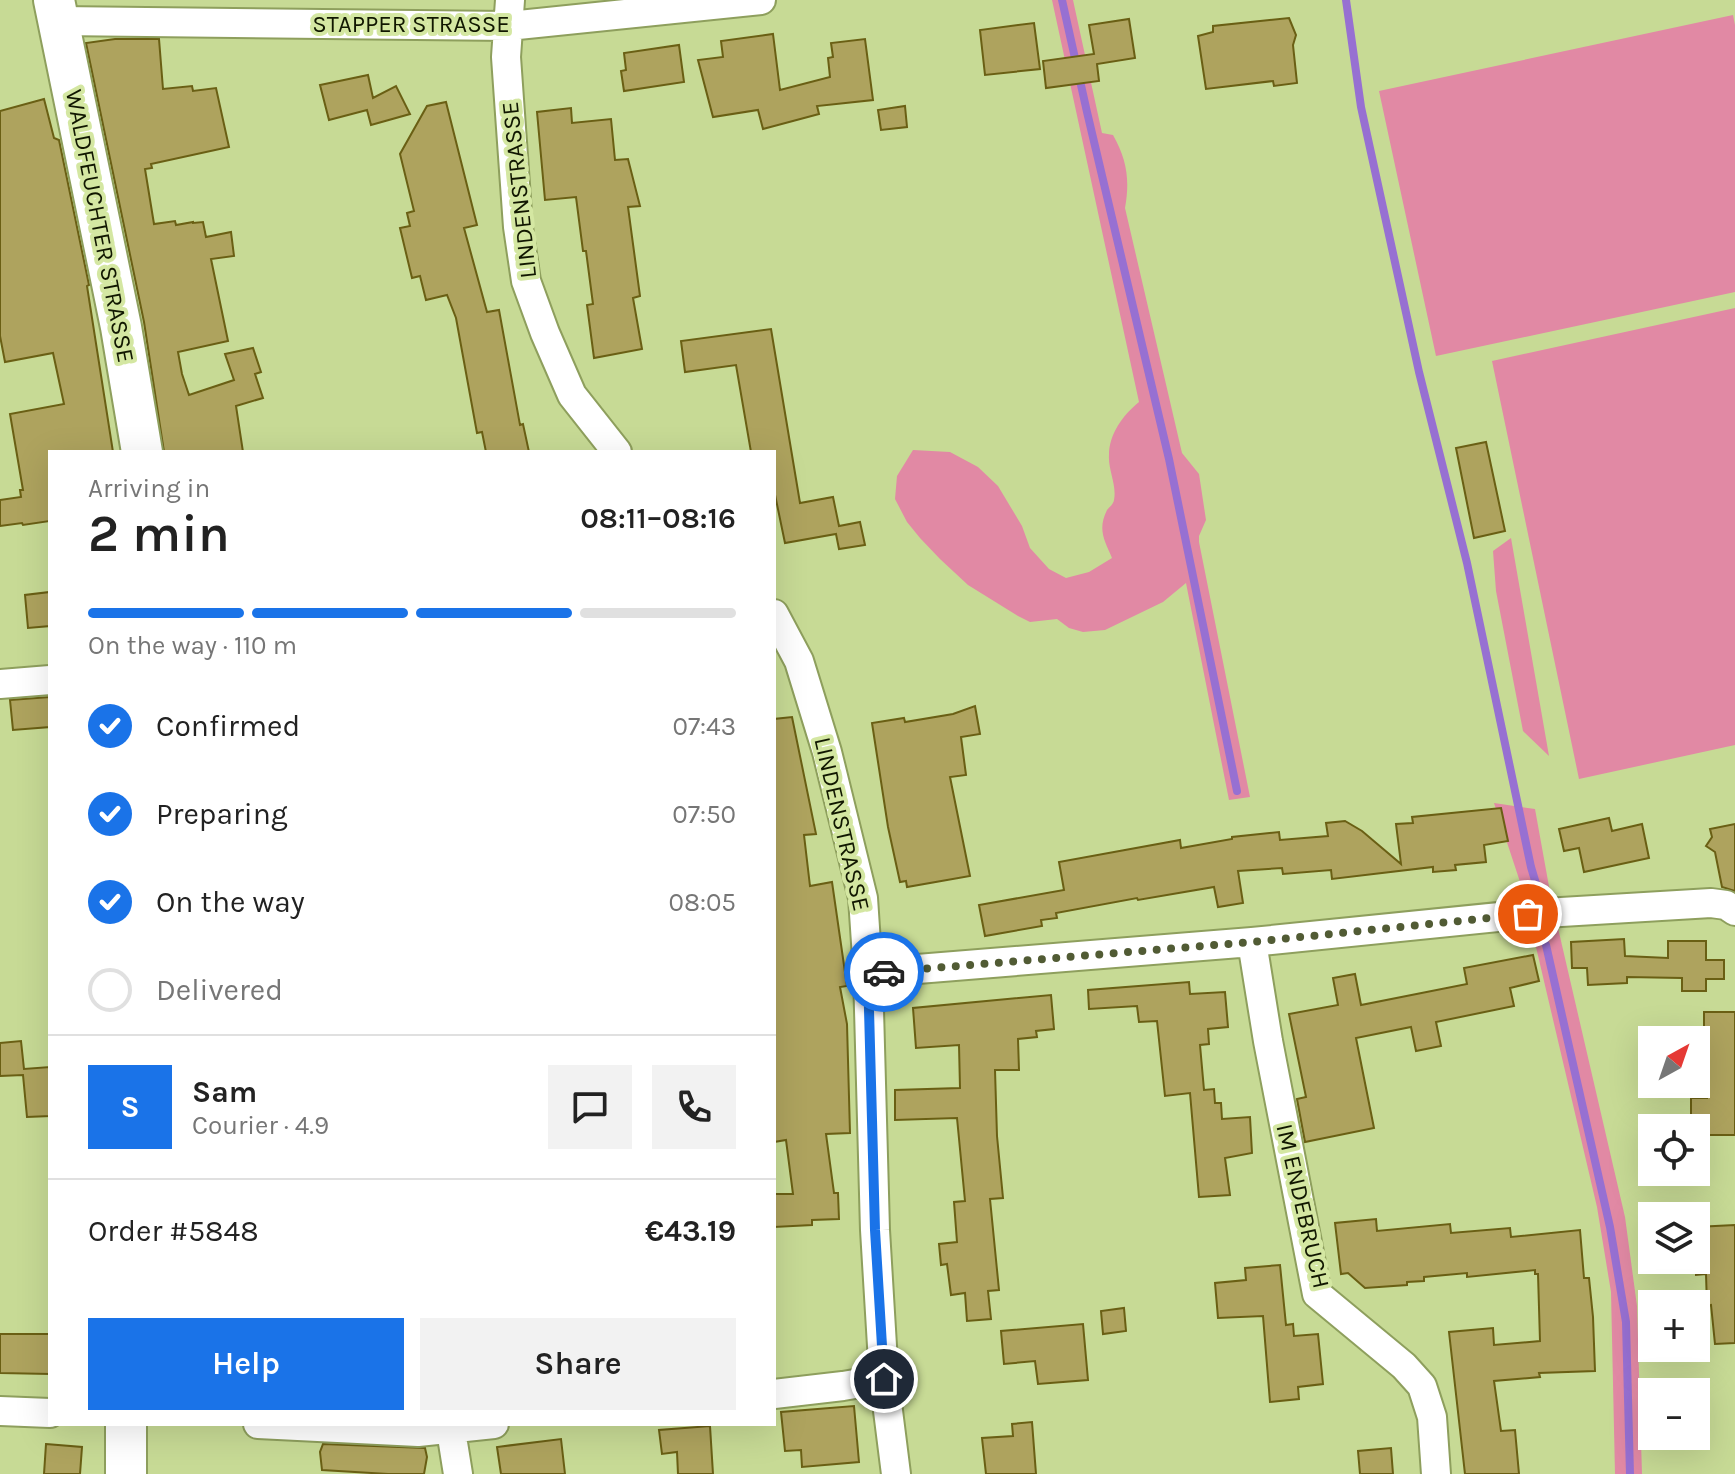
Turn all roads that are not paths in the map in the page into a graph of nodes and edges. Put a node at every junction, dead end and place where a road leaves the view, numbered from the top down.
1 (761, 0) edge
2 (56, 10) edge
3 (509, 13) edge
4 (142, 450) edge
5 (615, 450) edge
6 (776, 618) edge
7 (48, 680) edge
8 (0, 684) edge
9 (1735, 911) edge
10 (1252, 942) junction
11 (868, 973) junction
12 (884, 1379) junction
13 (776, 1394) edge
14 (0, 1411) edge
15 (48, 1413) edge
16 (126, 1426) edge
17 (298, 1426) edge
18 (451, 1427) edge
19 (126, 1474) edge
20 (458, 1474) edge
21 (896, 1474) edge
22 (1436, 1474) edge

1 - 3 street, STAPPER STRASSE
2 - 3 street, STAPPER STRASSE
2 - 4 street, WALDFEUCHTER STRASSE
3 - 5 street, LINDENSTRASSE
6 - 11 street, LINDENSTRASSE
7 - 8 street
9 - 10 street
10 - 11 street
10 - 22 street, IM ENDEBRUCH
11 - 12 street, LINDENSTRASSE
12 - 13 street
12 - 21 street, LINDENSTRASSE
14 - 15 street
16 - 19 street
17 - 18 street
18 - 20 street

